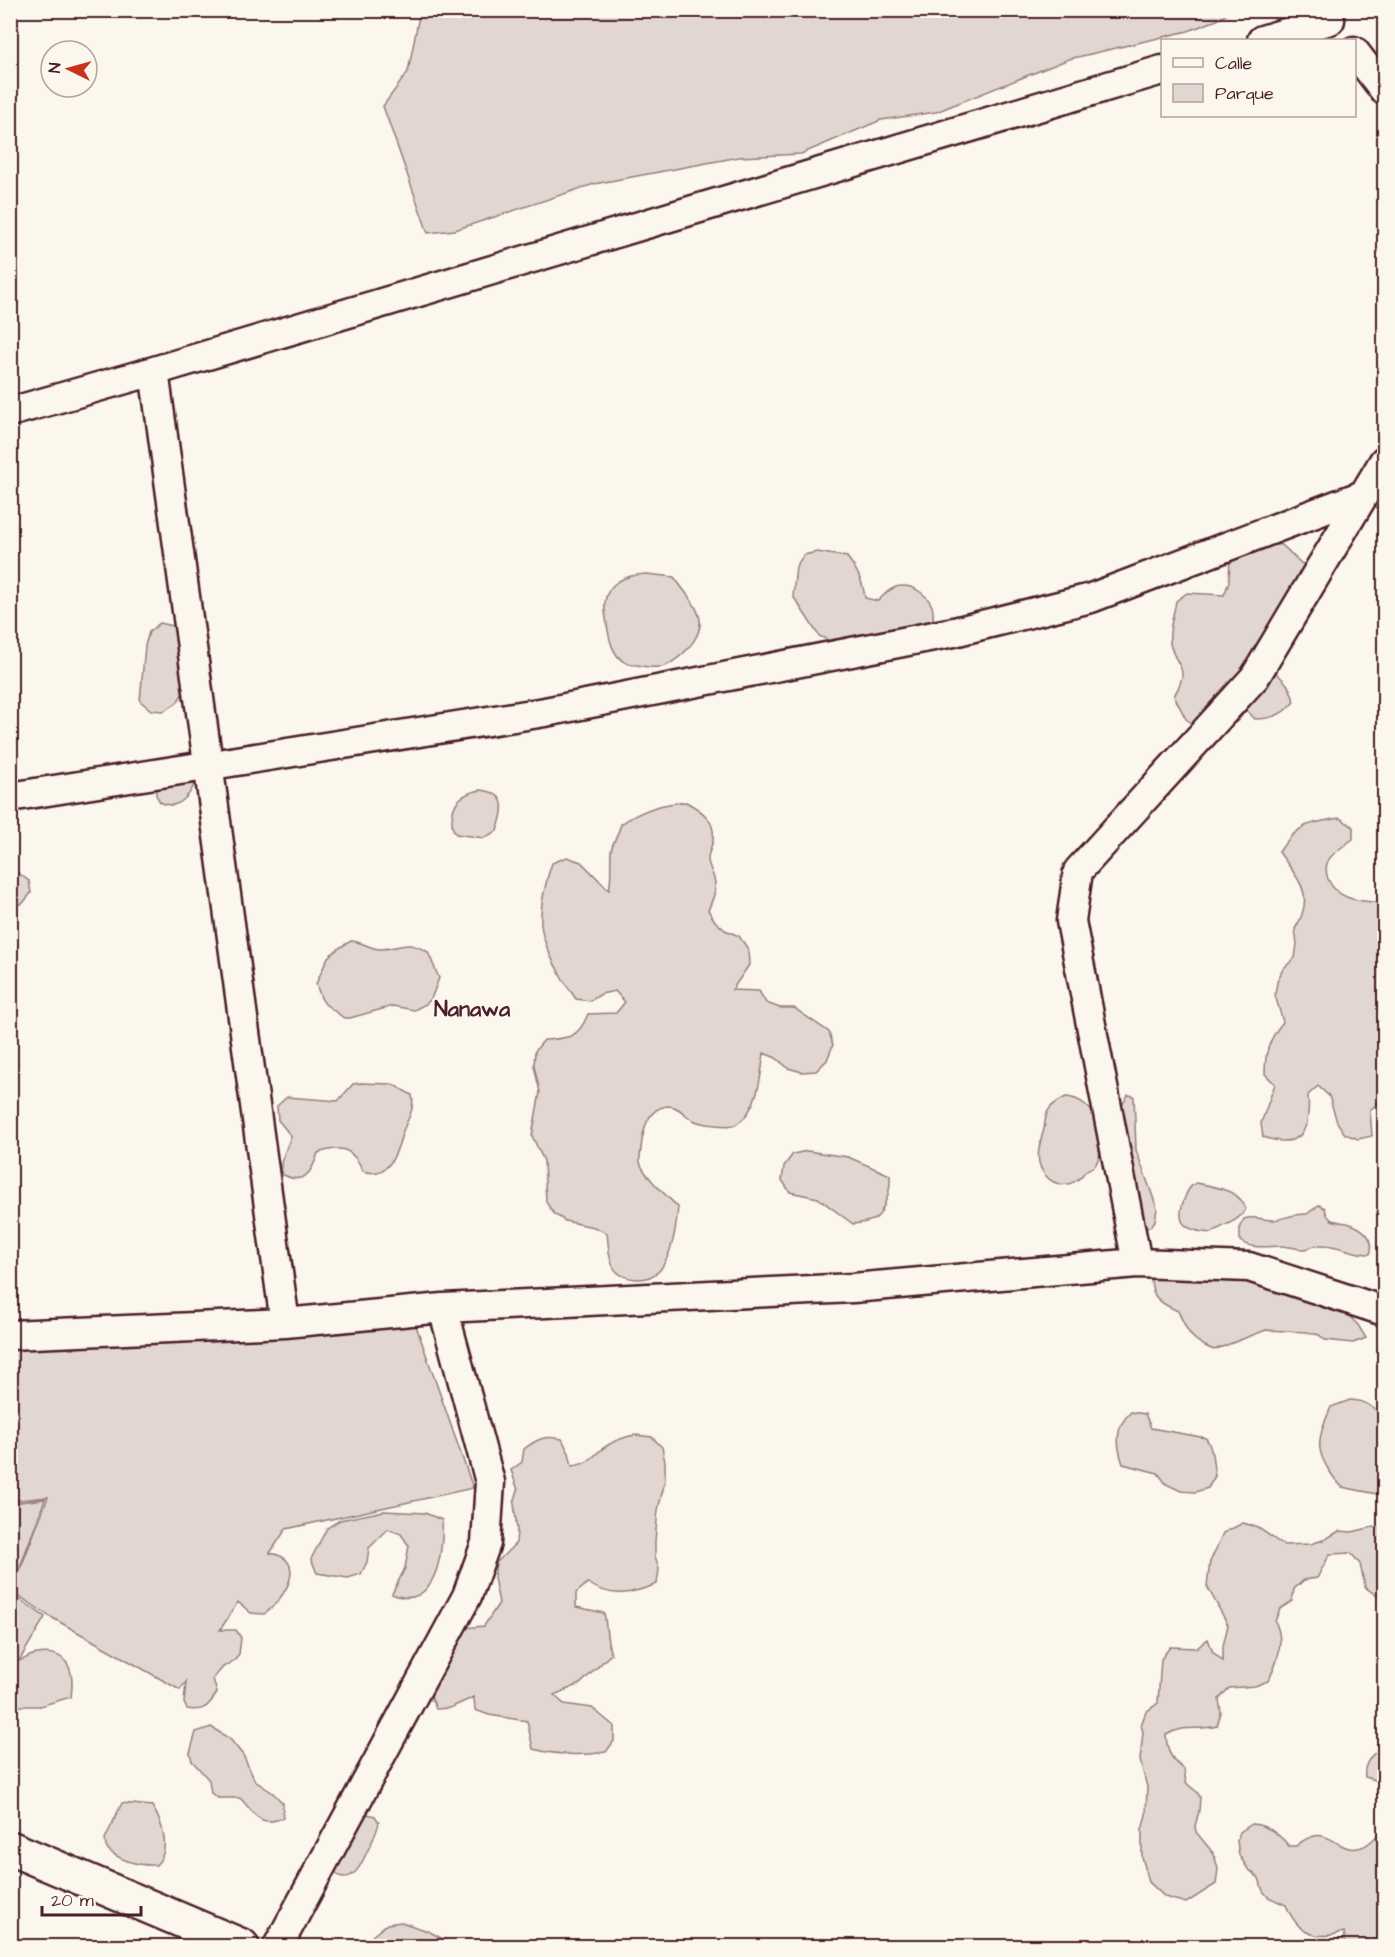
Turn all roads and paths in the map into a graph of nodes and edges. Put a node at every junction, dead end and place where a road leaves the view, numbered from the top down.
1 (1333, 24) edge
2 (1266, 39) edge
3 (1356, 54) edge
4 (1161, 70) edge
5 (1384, 90) edge
6 (154, 371) junction
7 (10, 412) edge
8 (1384, 460) edge
9 (1363, 495) junction
10 (209, 766) junction
11 (10, 797) edge
12 (1137, 1263) junction
13 (443, 1308) junction
14 (1384, 1311) edge
15 (285, 1323) junction
16 (10, 1335) edge
17 (10, 1848) edge
18 (242, 1947) edge
19 (279, 1947) edge

1 - 2 street
3 - 5 street
4 - 6 street
6 - 7 street
6 - 10 street
8 - 9 street
9 - 10 street
9 - 12 street
10 - 11 street
10 - 15 street
12 - 13 street
12 - 14 street
13 - 15 street
13 - 19 street
15 - 16 street
17 - 18 street

